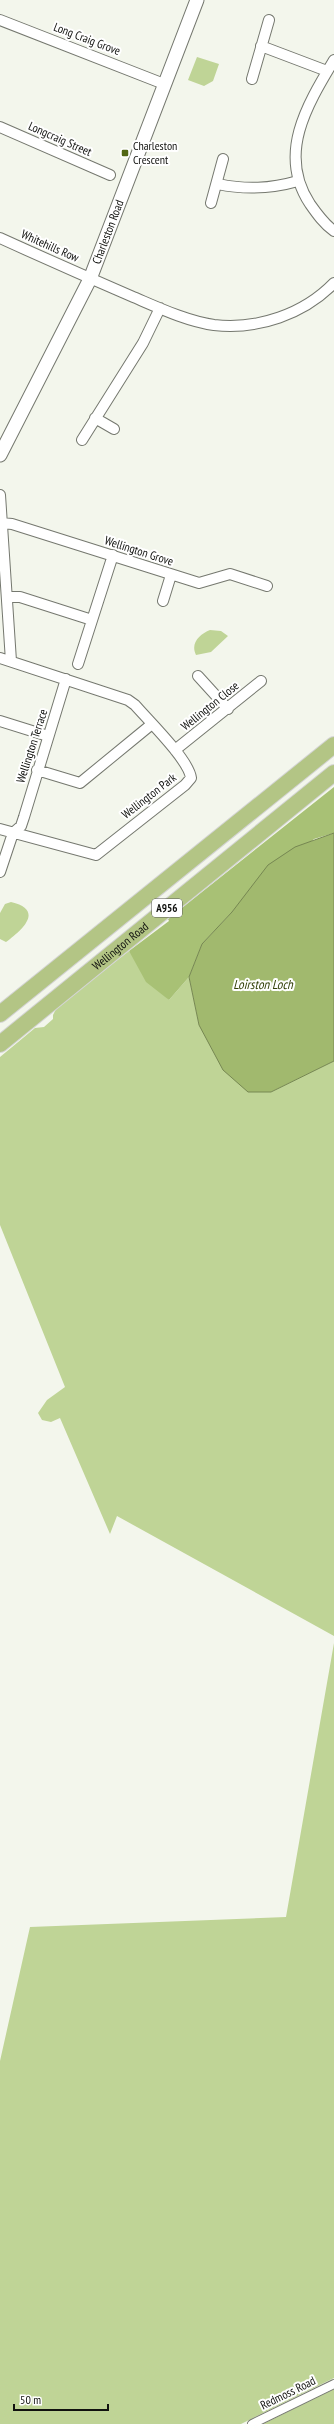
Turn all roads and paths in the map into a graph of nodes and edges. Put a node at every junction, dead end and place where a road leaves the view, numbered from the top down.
1 (197, 0) edge
2 (0, 20) edge
3 (270, 20) dead end
4 (262, 46) junction
5 (334, 60) edge
6 (328, 71) junction
7 (252, 79) dead end
8 (164, 84) junction
9 (0, 127) edge
10 (223, 160) dead end
11 (110, 175) dead end
12 (298, 180) junction
13 (218, 184) junction
14 (211, 203) dead end
15 (334, 231) edge
16 (0, 238) edge
17 (90, 279) junction
18 (334, 283) edge
19 (160, 308) junction
20 (95, 418) junction
21 (114, 429) dead end
22 (82, 440) dead end
23 (0, 455) edge
24 (0, 495) edge
25 (1, 523) edge
26 (113, 556) junction
27 (171, 575) junction
28 (267, 586) dead end
29 (8, 597) junction
30 (163, 601) dead end
31 (92, 620) junction
32 (0, 658) edge
33 (11, 661) junction
34 (78, 664) dead end
35 (198, 676) dead end
36 (66, 679) junction
37 (261, 681) dead end
38 (228, 709) junction
39 (0, 721) edge
40 (152, 724) junction
41 (48, 736) junction
42 (334, 745) edge
43 (175, 750) junction
44 (38, 770) junction
45 (334, 773) edge
46 (0, 829) edge
47 (13, 833) junction
48 (0, 872) edge
49 (0, 1014) edge
50 (0, 1044) edge
51 (334, 2384) edge
52 (252, 2424) edge

1 - 8 street, Charleston Road
2 - 8 street, Long Craig Grove
3 - 4 street
4 - 6 street
4 - 7 street
5 - 6 street
6 - 12 street
8 - 17 street, Charleston Road
9 - 11 street, Longcraig Street
10 - 13 street
12 - 13 street
12 - 15 street
13 - 14 street
16 - 17 street, Whitehills Row
17 - 19 street
17 - 23 street, Charleston Road
18 - 19 street
19 - 20 street
20 - 21 street
20 - 22 street
24 - 25 street
25 - 26 street, Wellington Grove
25 - 29 street
26 - 27 street, Wellington Grove
26 - 31 street
27 - 28 street, Wellington Grove
27 - 30 street
29 - 31 street
29 - 33 street
31 - 34 street
32 - 33 street
33 - 36 street
35 - 38 street
36 - 40 street, Wellington Park
36 - 41 street, Wellington Terrace
37 - 38 street, Wellington Close
38 - 43 street, Wellington Close
39 - 41 street
40 - 43 street, Wellington Park
40 - 44 street
41 - 44 street, Wellington Terrace
42 - 49 main road, Wellington Road / A956
43 - 47 street, Wellington Park
44 - 47 street, Wellington Terrace
45 - 50 main road, Wellington Road / A956
46 - 47 street
47 - 48 street, Wellington Terrace
51 - 52 street, Redmoss Road

